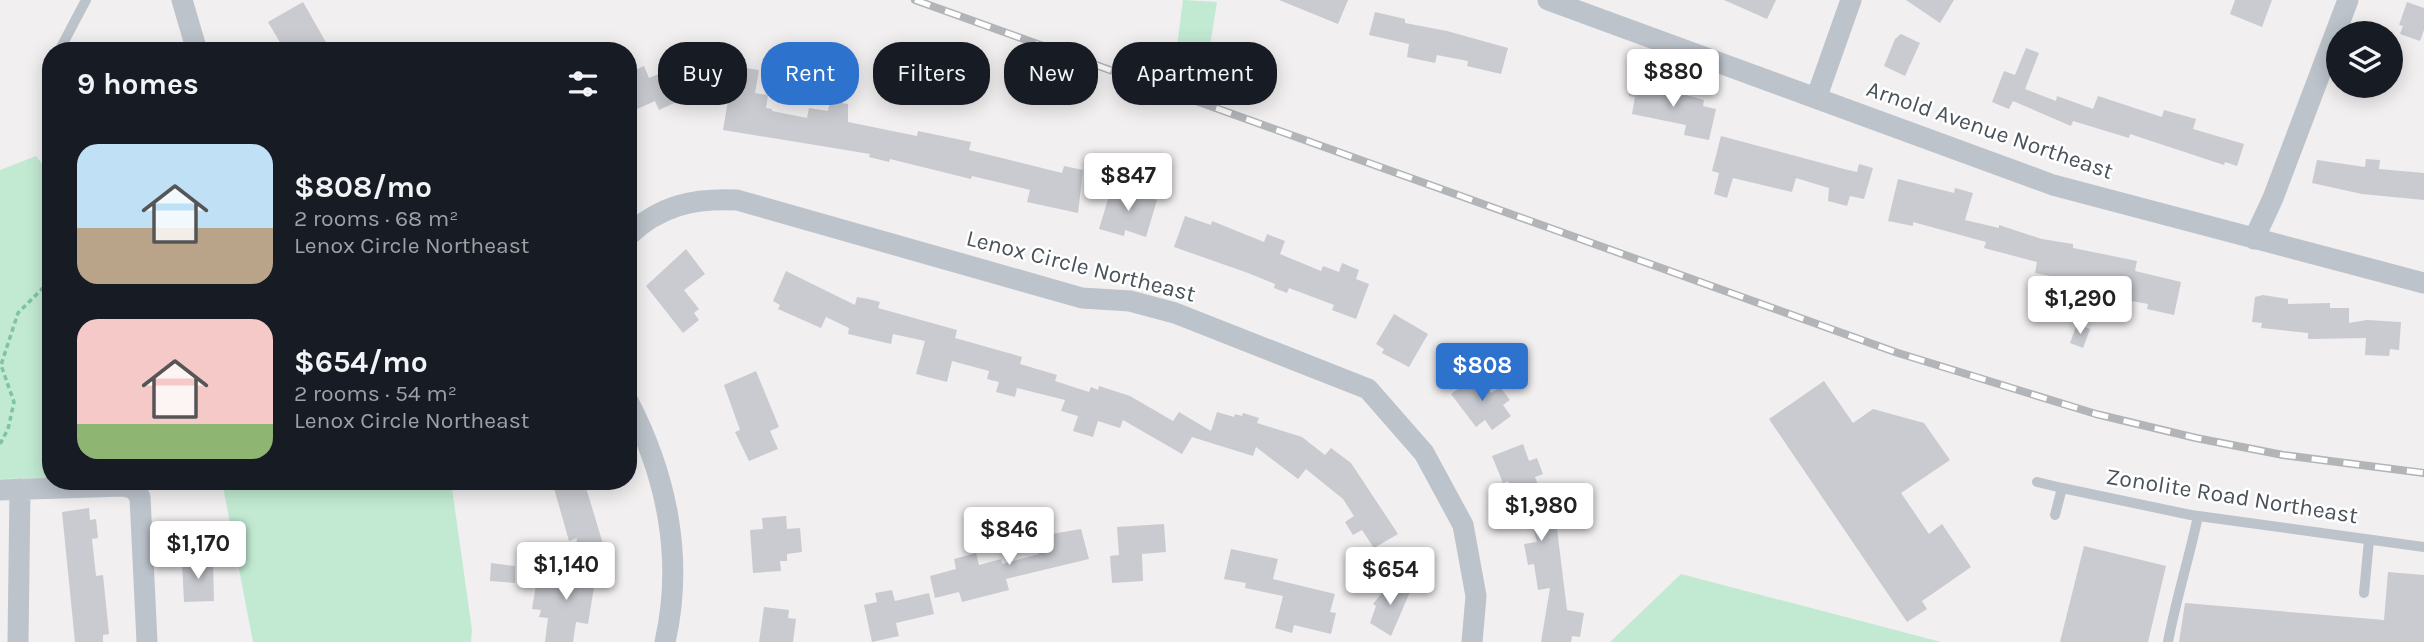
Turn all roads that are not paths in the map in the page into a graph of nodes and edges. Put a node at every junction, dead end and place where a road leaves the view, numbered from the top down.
1 (86, 0) edge
2 (182, 0) edge
3 (1548, 0) edge
4 (1852, 0) edge
5 (2348, 0) edge
6 (65, 42) edge
7 (189, 42) edge
8 (1817, 96) junction
9 (637, 228) edge
10 (2254, 239) junction
11 (2424, 283) edge
12 (637, 418) edge
13 (2036, 482) dead end
14 (42, 488) edge
15 (2062, 488) junction
16 (10, 489) edge
17 (138, 490) edge
18 (2055, 515) dead end
19 (2197, 516) junction
20 (2369, 540) junction
21 (2424, 547) edge
22 (2364, 593) dead end
23 (18, 642) edge
24 (147, 642) edge
25 (665, 642) edge
26 (1472, 642) edge
27 (2168, 642) edge

1 - 6 lane
2 - 7 street
3 - 8 street, Arnold Avenue Northeast
4 - 8 street
5 - 10 street
8 - 10 street, Arnold Avenue Northeast
9 - 26 street, Lenox Circle Northeast
10 - 11 street, Arnold Avenue Northeast
12 - 25 street
13 - 15 lane, Zonolite Road Northeast
14 - 16 street
15 - 18 lane
15 - 19 lane, Zonolite Road Northeast
16 - 23 street
17 - 24 street
19 - 20 lane, Zonolite Road Northeast
19 - 27 lane
20 - 21 lane, Zonolite Road Northeast
20 - 22 lane

